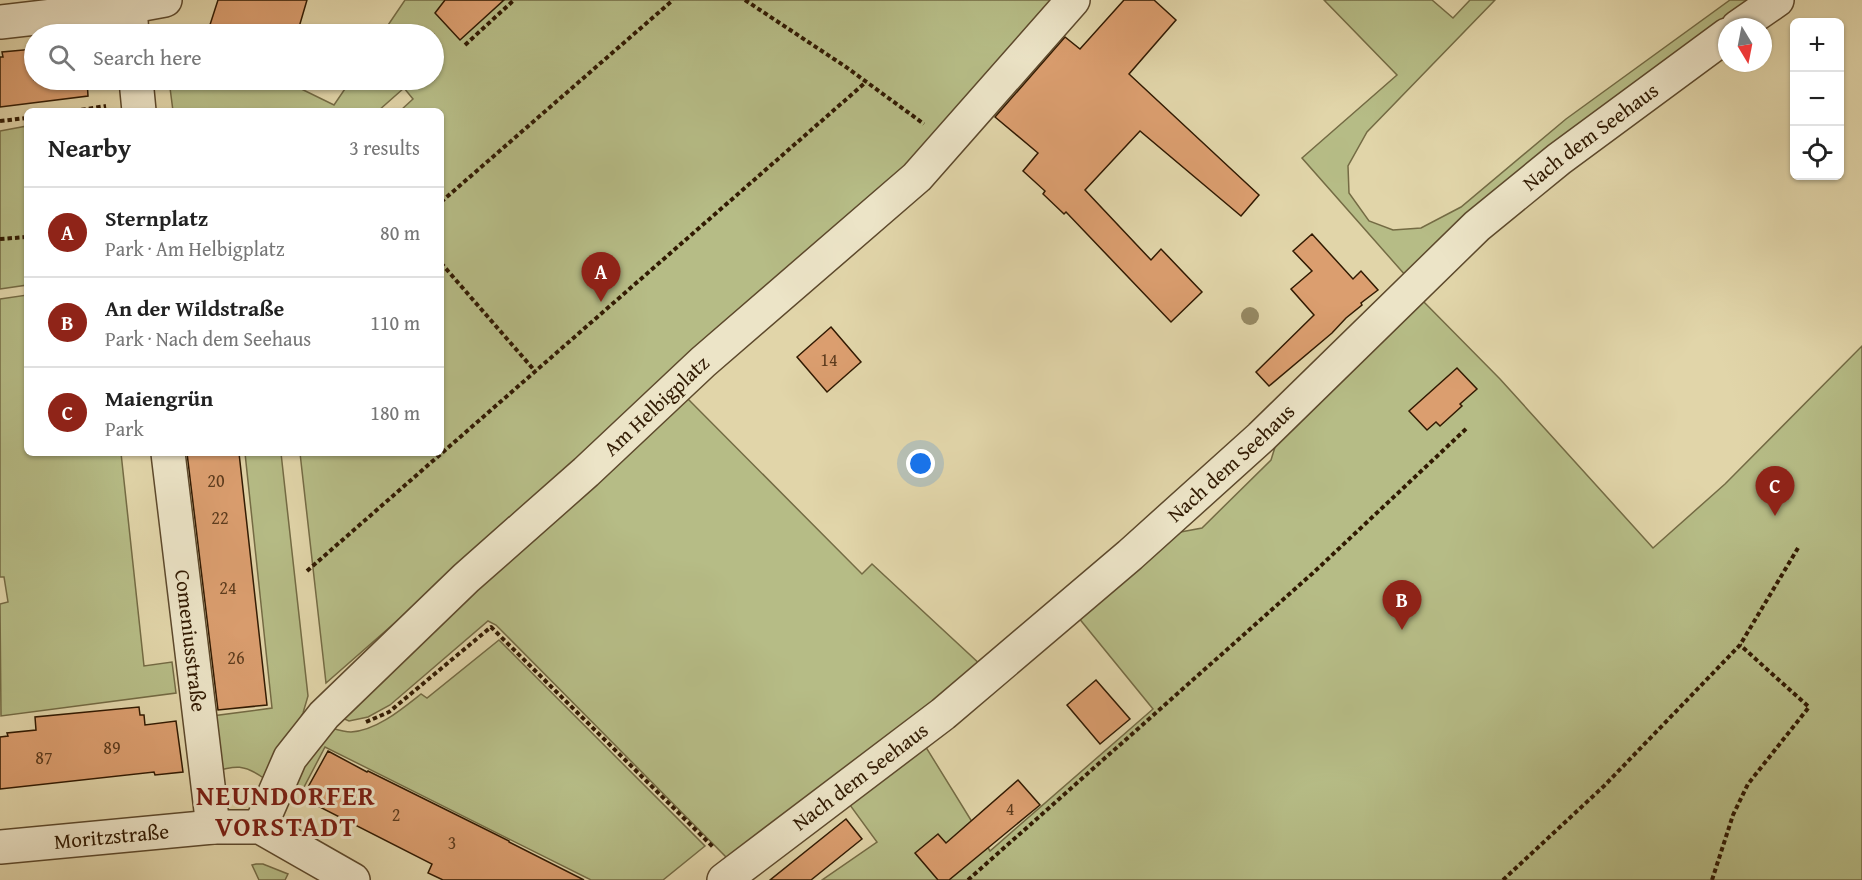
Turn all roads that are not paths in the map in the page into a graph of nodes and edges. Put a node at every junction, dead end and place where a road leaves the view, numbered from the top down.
1 (165, 0) edge
2 (1073, 0) edge
3 (1777, 0) edge
4 (72, 7) edge
5 (1751, 18) edge
6 (0, 22) edge
7 (124, 22) edge
8 (1718, 41) edge
9 (137, 90) edge
10 (139, 108) edge
11 (168, 456) edge
12 (213, 827) junction
13 (260, 827) junction
14 (0, 847) edge
15 (730, 875) edge
16 (353, 880) edge

1 - 7 street
2 - 13 street, Am Helbigplatz
3 - 5 street
4 - 6 street
4 - 7 street
8 - 15 street, Nach dem Seehaus
9 - 10 street
11 - 12 street, Comeniusstraße
12 - 13 street, Moritzstraße
12 - 14 street, Moritzstraße
13 - 16 street

